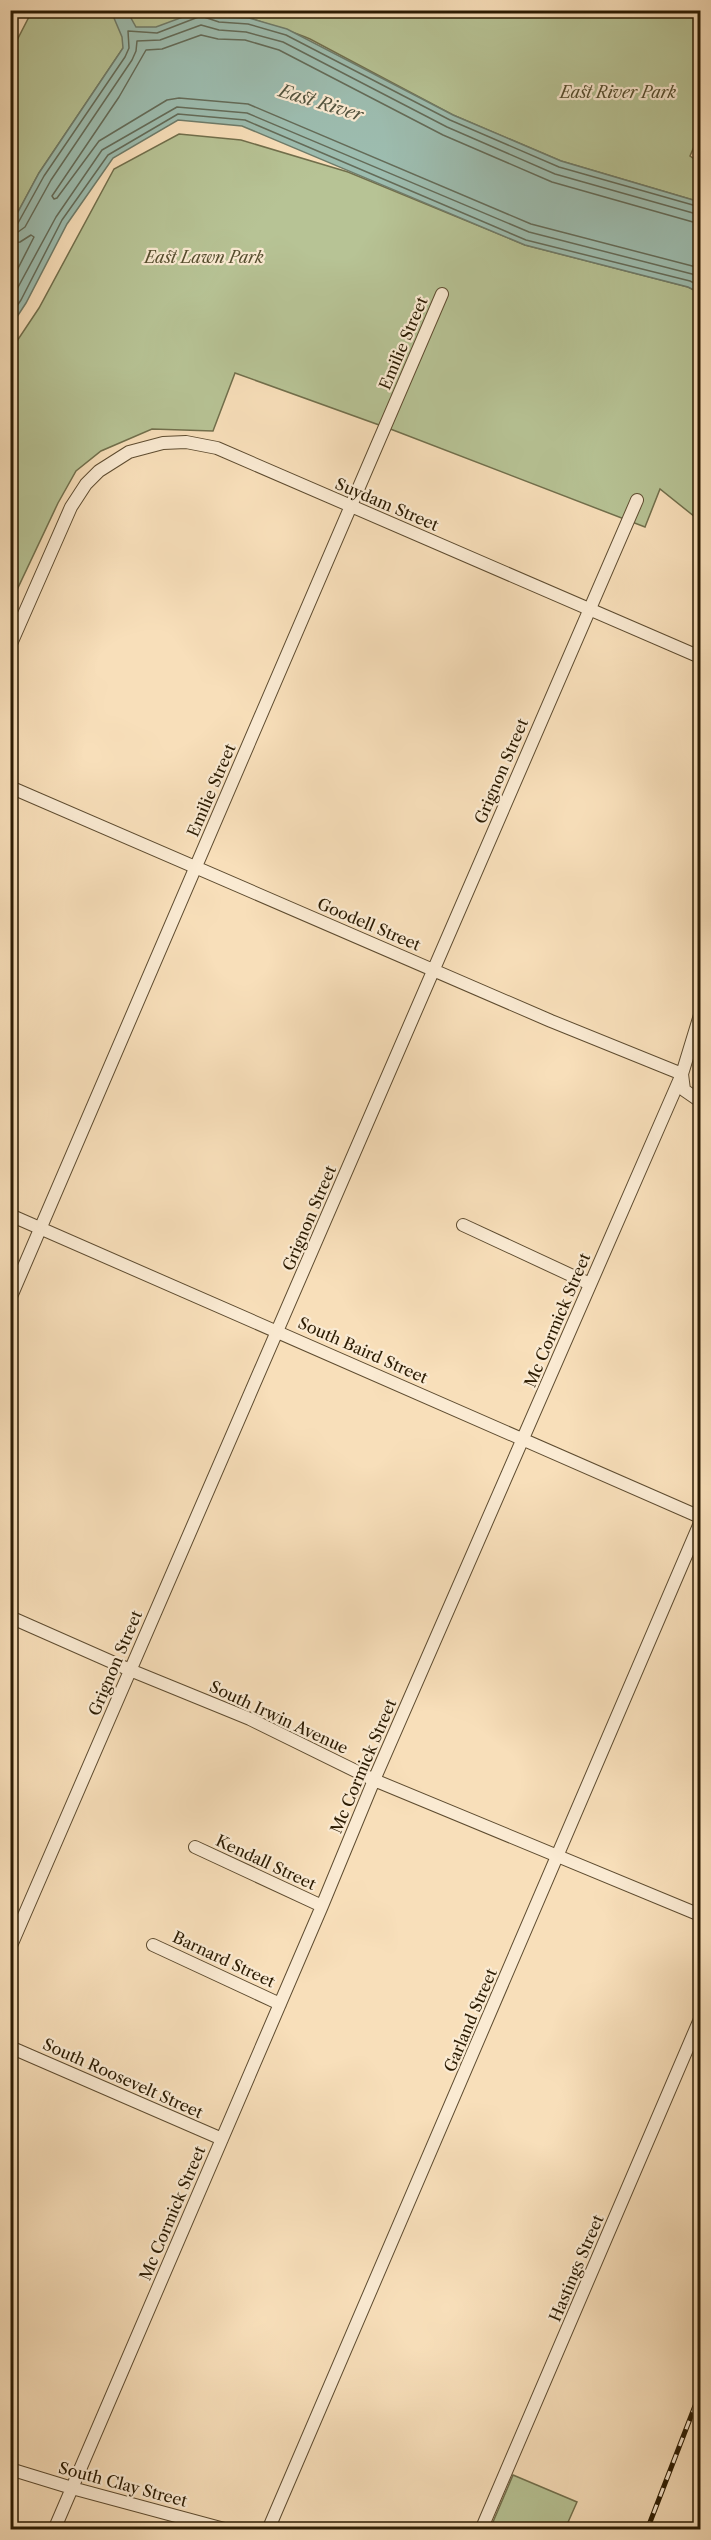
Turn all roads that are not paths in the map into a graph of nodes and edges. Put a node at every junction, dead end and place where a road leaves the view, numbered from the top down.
1 (442, 294) dead end
2 (637, 500) dead end
3 (352, 507) junction
4 (588, 609) junction
5 (10, 646) edge
6 (700, 657) edge
7 (10, 787) edge
8 (196, 867) junction
9 (433, 970) junction
10 (700, 1015) edge
11 (682, 1074) junction
12 (700, 1101) edge
13 (10, 1215) edge
14 (463, 1225) dead end
15 (41, 1228) junction
16 (590, 1284) junction
17 (10, 1299) edge
18 (278, 1331) junction
19 (523, 1440) junction
20 (700, 1517) edge
21 (700, 1523) edge
22 (10, 1617) edge
23 (130, 1670) junction
24 (374, 1780) junction
25 (195, 1847) dead end
26 (559, 1855) junction
27 (322, 1906) junction
28 (700, 1915) edge
29 (153, 1945) dead end
30 (10, 1948) edge
31 (280, 2004) junction
32 (700, 2019) edge
33 (10, 2047) edge
34 (222, 2139) junction
35 (10, 2469) edge
36 (72, 2488) junction
37 (54, 2529) edge
38 (228, 2529) edge
39 (268, 2529) edge
40 (481, 2529) edge

1 - 3 street, Emilie Street
2 - 4 street, Grignon Street
3 - 4 street, Suydam Street
3 - 5 street, Suydam Street
3 - 8 street, Emilie Street
4 - 6 street, Suydam Street
4 - 9 street, Grignon Street
7 - 8 street, Goodell Street
8 - 9 street, Goodell Street
8 - 15 street, Emilie Street
9 - 11 street, Goodell Street
9 - 18 street, Grignon Street
10 - 11 street, Mc Cormick Street
11 - 12 street
11 - 16 street, Mc Cormick Street
13 - 15 street, South Baird Street
14 - 16 street
15 - 17 street, Emilie Street
15 - 18 street, South Baird Street
16 - 19 street, Mc Cormick Street
18 - 19 street, South Baird Street
18 - 23 street, Grignon Street
19 - 20 street, South Baird Street
19 - 24 street, Mc Cormick Street
21 - 26 street, Garland Street
22 - 23 street, South Irwin Avenue
23 - 24 street, South Irwin Avenue
23 - 30 street, Grignon Street
24 - 26 street, South Irwin Avenue
24 - 27 street, Mc Cormick Street
25 - 27 street, Kendall Street
26 - 28 street, South Irwin Avenue
26 - 39 street, Garland Street
27 - 31 street, Mc Cormick Street
29 - 31 street, Barnard Street
31 - 34 street, Mc Cormick Street
32 - 40 street, Hastings Street
33 - 34 street, South Roosevelt Street
34 - 36 street, Mc Cormick Street
35 - 36 street, South Clay Street
36 - 37 street, Mc Cormick Street
36 - 38 street, South Clay Street

